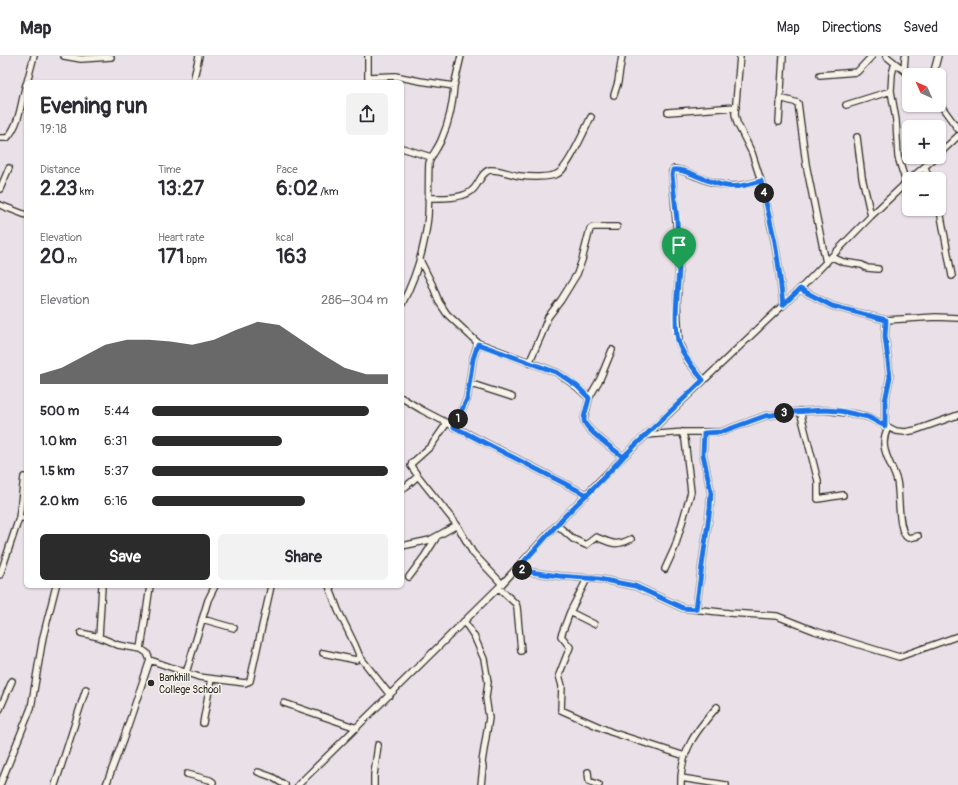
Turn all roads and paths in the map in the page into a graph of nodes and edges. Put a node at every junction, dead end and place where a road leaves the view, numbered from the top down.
1 (34, 56) edge
2 (64, 56) edge
3 (199, 56) edge
4 (368, 56) edge
5 (461, 56) edge
6 (622, 56) edge
7 (740, 56) edge
8 (783, 56) edge
9 (872, 56) edge
10 (886, 56) edge
11 (905, 56) edge
12 (938, 56) edge
13 (111, 57) dead end
14 (895, 63) junction
15 (902, 68) edge
16 (904, 68) edge
17 (935, 68) edge
18 (820, 76) dead end
19 (368, 79) edge
20 (27, 80) edge
21 (193, 80) edge
22 (454, 86) junction
23 (891, 91) junction
24 (24, 92) edge
25 (614, 95) dead end
26 (780, 98) junction
27 (846, 105) dead end
28 (736, 107) junction
29 (668, 112) dead end
30 (946, 112) edge
31 (591, 116) dead end
32 (779, 122) dead end
33 (958, 129) edge
34 (958, 136) edge
35 (857, 137) dead end
36 (0, 138) edge
37 (946, 147) edge
38 (404, 149) edge
39 (431, 157) junction
40 (928, 164) edge
41 (925, 167) junction
42 (9, 168) dead end
43 (905, 172) edge
44 (918, 172) edge
45 (927, 172) edge
46 (761, 181) junction
47 (902, 186) edge
48 (0, 189) edge
49 (428, 198) junction
50 (0, 205) edge
51 (24, 214) edge
52 (871, 216) junction
53 (942, 216) edge
54 (616, 227) dead end
55 (832, 257) junction
56 (420, 260) junction
57 (826, 263) junction
58 (878, 269) dead end
59 (952, 276) dead end
60 (800, 289) junction
61 (404, 299) edge
62 (783, 305) junction
63 (958, 318) edge
64 (886, 320) junction
65 (478, 344) junction
66 (612, 350) dead end
67 (529, 363) junction
68 (703, 380) junction
69 (469, 384) junction
70 (512, 397) dead end
71 (589, 398) junction
72 (404, 399) edge
73 (800, 411) junction
74 (958, 415) edge
75 (447, 423) junction
76 (454, 427) junction
77 (886, 427) junction
78 (682, 432) junction
79 (704, 433) junction
80 (646, 435) junction
81 (623, 457) junction
82 (418, 476) junction
83 (24, 477) dead end
84 (404, 488) edge
85 (587, 495) junction
86 (843, 495) dead end
87 (19, 518) junction
88 (24, 518) edge
89 (457, 525) junction
90 (557, 525) junction
91 (918, 536) dead end
92 (436, 537) junction
93 (631, 539) dead end
94 (404, 546) edge
95 (665, 569) dead end
96 (516, 570) junction
97 (0, 571) edge
98 (409, 578) dead end
99 (587, 578) junction
100 (500, 586) junction
101 (55, 588) edge
102 (102, 588) edge
103 (150, 588) edge
104 (214, 588) edge
105 (271, 588) edge
106 (330, 588) edge
107 (696, 609) junction
108 (570, 612) junction
109 (202, 619) junction
110 (464, 621) junction
111 (594, 624) dead end
112 (234, 628) dead end
113 (81, 633) dead end
114 (958, 636) edge
115 (99, 637) junction
116 (141, 649) junction
117 (521, 651) dead end
118 (323, 653) dead end
119 (360, 657) junction
120 (150, 660) junction
121 (186, 673) junction
122 (211, 679) junction
123 (12, 681) dead end
124 (86, 689) dead end
125 (390, 695) junction
126 (284, 703) dead end
127 (717, 707) dead end
128 (0, 709) edge
129 (203, 723) dead end
130 (357, 728) junction
131 (378, 745) dead end
132 (685, 756) junction
133 (258, 772) dead end
134 (588, 772) dead end
135 (187, 774) dead end
136 (681, 778) junction
137 (0, 785) edge
138 (55, 785) edge
139 (106, 785) edge
140 (212, 785) edge
141 (285, 785) edge
142 (298, 785) edge
143 (374, 785) edge
144 (481, 785) edge
145 (599, 785) edge
146 (681, 785) edge
147 (726, 785) edge

1 - 20 street
2 - 13 street
3 - 21 street
4 - 19 street
5 - 22 street
6 - 25 street
7 - 28 street
8 - 26 street
9 - 18 street
10 - 14 street
11 - 16 street
12 - 17 street
14 - 15 street
14 - 23 street
19 - 22 street
22 - 39 street
23 - 27 street
23 - 43 street
24 - 36 street
26 - 32 street
26 - 57 street
28 - 29 street
28 - 46 street
30 - 33 street
31 - 49 street
34 - 37 street
35 - 52 street
38 - 39 street
39 - 49 street
40 - 41 street
41 - 44 street
41 - 45 street
42 - 48 street
46 - 62 street
46 - 68 street
47 - 52 street
49 - 56 street
50 - 51 street
52 - 55 street
53 - 59 street
54 - 67 street
55 - 57 street
55 - 58 street
56 - 61 street
56 - 65 street
57 - 60 street
60 - 62 street
60 - 64 street
62 - 68 street
63 - 64 street
64 - 77 street
65 - 67 street
65 - 69 street
66 - 71 street
67 - 71 street
68 - 80 street
69 - 70 street
69 - 76 street
71 - 81 street
72 - 75 street
73 - 77 street
73 - 79 street
73 - 86 street
74 - 77 street
75 - 76 street
75 - 82 street
76 - 85 street
77 - 91 street
78 - 79 street
78 - 80 street
78 - 95 street
79 - 107 street
80 - 81 street
81 - 85 street
82 - 84 street
82 - 89 street
83 - 87 street
85 - 90 street
87 - 88 street
87 - 97 street
89 - 92 street
89 - 100 street
90 - 93 street
90 - 96 street
92 - 94 street
92 - 98 street
96 - 99 street
96 - 100 street
99 - 107 street
99 - 108 street
100 - 110 street
100 - 117 street
101 - 137 street
102 - 115 street
103 - 116 street
104 - 109 street
105 - 122 street
106 - 119 street
107 - 114 street
108 - 111 street
108 - 132 street
109 - 112 street
109 - 121 street
110 - 125 street
110 - 144 street
113 - 115 street
115 - 116 street
116 - 120 street
118 - 119 street
119 - 125 street
120 - 121 street
120 - 139 street
121 - 122 street
122 - 129 street
123 - 128 street
124 - 138 street
125 - 130 street
126 - 130 street
127 - 132 street
130 - 142 street
131 - 143 street
132 - 136 street
133 - 141 street
134 - 145 street
135 - 140 street
136 - 146 street
136 - 147 street

